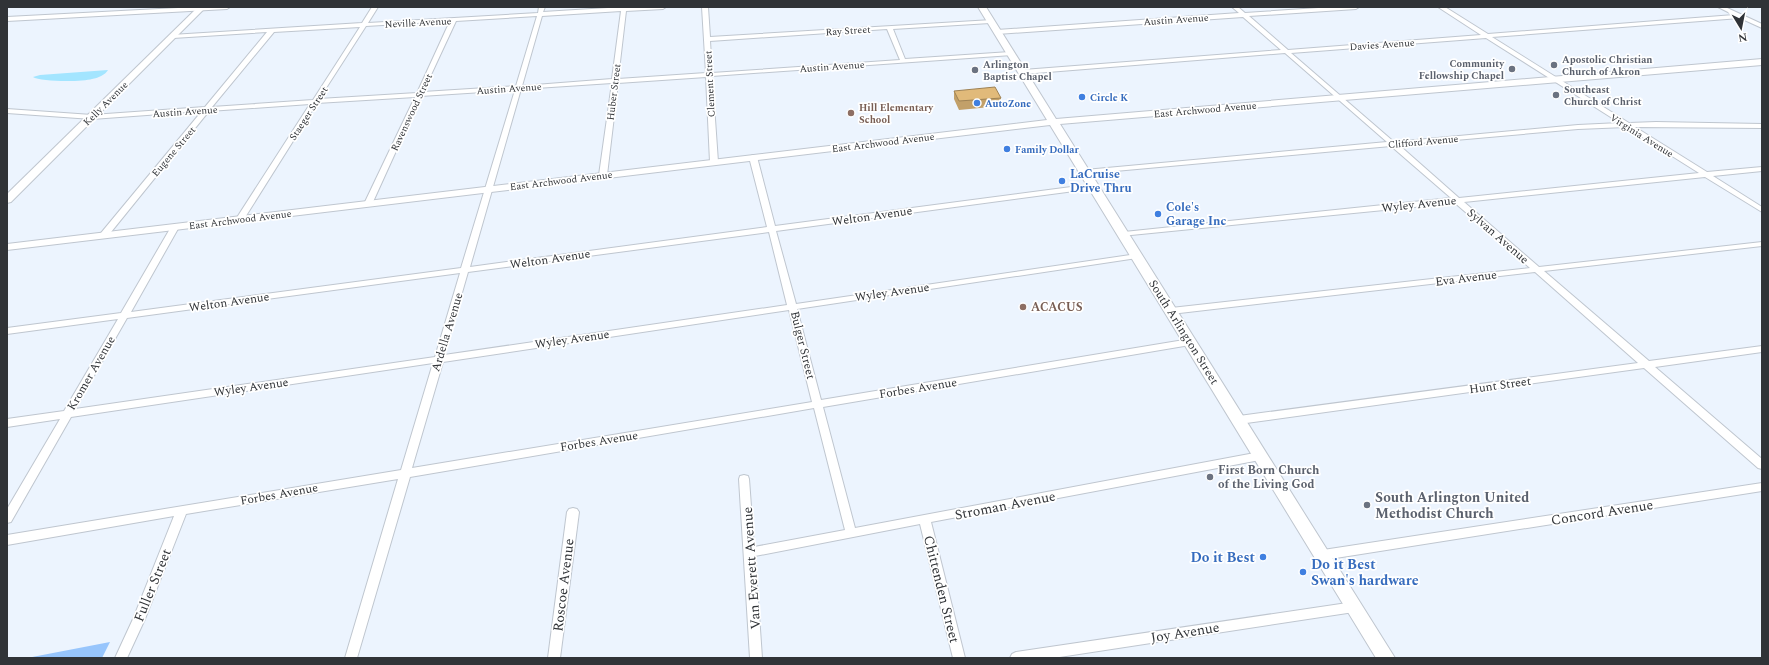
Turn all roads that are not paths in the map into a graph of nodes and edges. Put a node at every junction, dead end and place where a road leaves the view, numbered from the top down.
1 (103, 7) edge
2 (227, 7) edge
3 (376, 7) edge
4 (663, 7) edge
5 (705, 7) edge
6 (982, 7) edge
7 (1235, 7) edge
8 (1356, 7) edge
9 (1441, 7) edge
10 (1721, 7) edge
11 (201, 8) edge
12 (624, 9) junction
13 (541, 11) edge
14 (95, 14) junction
15 (1244, 14) junction
16 (1741, 16) junction
17 (7, 19) edge
18 (454, 20) junction
19 (990, 21) junction
20 (364, 25) junction
21 (1762, 26) edge
22 (888, 27) junction
23 (272, 30) junction
24 (997, 32) junction
25 (173, 36) junction
26 (1487, 36) junction
27 (707, 39) junction
28 (1286, 52) junction
29 (1010, 54) junction
30 (902, 61) junction
31 (1762, 62) edge
32 (1023, 72) junction
33 (708, 75) junction
34 (1555, 79) junction
35 (615, 81) junction
36 (519, 88) junction
37 (419, 94) junction
38 (1338, 97) junction
39 (314, 102) junction
40 (207, 109) junction
41 (7, 112) edge
42 (92, 117) junction
43 (1052, 122) junction
44 (1626, 124) junction
45 (1762, 126) edge
46 (1392, 144) junction
47 (753, 157) junction
48 (714, 162) junction
49 (1762, 169) edge
50 (1085, 172) junction
51 (604, 175) junction
52 (1705, 175) junction
53 (1094, 186) junction
54 (489, 189) junction
55 (7, 200) edge
56 (1456, 200) junction
57 (368, 204) junction
58 (1762, 210) edge
59 (240, 219) junction
60 (175, 227) junction
61 (773, 229) junction
62 (1124, 234) junction
63 (104, 236) junction
64 (1762, 244) edge
65 (7, 247) edge
66 (1137, 256) junction
67 (465, 270) junction
68 (1537, 270) junction
69 (793, 307) junction
70 (1171, 311) junction
71 (124, 316) junction
72 (7, 331) edge
73 (1190, 342) junction
74 (1762, 349) edge
75 (439, 359) junction
76 (1647, 365) junction
77 (818, 404) junction
78 (68, 414) junction
79 (1239, 420) junction
80 (7, 423) edge
81 (1260, 456) junction
82 (1762, 465) edge
83 (406, 473) junction
84 (744, 479) dead end
85 (1762, 487) edge
86 (182, 511) junction
87 (573, 512) dead end
88 (7, 519) edge
89 (925, 521) junction
90 (851, 533) junction
91 (7, 540) edge
92 (750, 552) junction
93 (1323, 555) junction
94 (1354, 607) junction
95 (121, 658) edge
96 (351, 658) edge
97 (554, 658) edge
98 (756, 658) edge
99 (959, 658) edge
100 (1016, 658) edge
101 (1386, 658) edge

1 - 14 street
2 - 11 street
3 - 20 street, Staeger Street
4 - 12 street, Neville Avenue
5 - 27 street, Clement Street
6 - 19 main road, South Arlington Street
7 - 15 street, Sylvan Avenue
8 - 15 street, Austin Avenue
9 - 26 street, Virginia Avenue
10 - 16 street
11 - 14 street
11 - 25 main road, Kelly Avenue
12 - 13 street, Neville Avenue
12 - 35 street, Huber Street
13 - 18 street, Neville Avenue
13 - 36 street, Ardella Avenue
14 - 17 street
15 - 24 street, Austin Avenue
15 - 28 street, Sylvan Avenue
16 - 21 street
16 - 26 street, Davies Avenue
18 - 20 street, Neville Avenue
18 - 37 street, Ravenswood Street
19 - 22 street, Ray Street
19 - 24 main road, South Arlington Street
20 - 23 street, Neville Avenue
20 - 39 street, Staeger Street
22 - 27 street, Ray Street
22 - 30 street
23 - 25 street, Neville Avenue
23 - 40 street, Eugene Street
24 - 29 main road, South Arlington Street
25 - 42 main road, Kelly Avenue
26 - 28 street, Davies Avenue
26 - 34 street, Virginia Avenue
27 - 33 street, Clement Street
28 - 32 street, Davies Avenue
28 - 38 street, Sylvan Avenue
29 - 30 street, Austin Avenue
29 - 32 main road, South Arlington Street
30 - 33 street, Austin Avenue
31 - 34 main road, East Archwood Avenue
32 - 43 main road, South Arlington Street
33 - 35 street, Austin Avenue
33 - 48 street, Clement Street
34 - 38 main road, East Archwood Avenue
34 - 44 street, Virginia Avenue
35 - 36 street, Austin Avenue
35 - 51 street, Huber Street
36 - 37 street, Austin Avenue
36 - 54 street, Ardella Avenue
37 - 39 street, Austin Avenue
37 - 57 street, Ravenswood Street
38 - 43 main road, East Archwood Avenue
38 - 46 street, Sylvan Avenue
39 - 40 street, Austin Avenue
39 - 59 street, Staeger Street
40 - 42 street, Austin Avenue
40 - 63 street, Eugene Street
41 - 42 street, Austin Avenue
42 - 55 main road, Kelly Avenue
43 - 47 main road, East Archwood Avenue
43 - 50 main road, South Arlington Street
44 - 45 street, Clifford Avenue
44 - 46 street, Clifford Avenue
44 - 52 street, Virginia Avenue
46 - 50 street, Clifford Avenue
46 - 56 street, Sylvan Avenue
47 - 48 main road, East Archwood Avenue
47 - 61 street, Bulger Street
48 - 51 main road, East Archwood Avenue
49 - 52 street, Wyley Avenue
50 - 53 main road, South Arlington Street
51 - 54 main road, East Archwood Avenue
52 - 56 street, Wyley Avenue
52 - 58 street, Virginia Avenue
53 - 61 street, Welton Avenue
53 - 62 main road, South Arlington Street
54 - 57 main road, East Archwood Avenue
54 - 67 street, Ardella Avenue
56 - 62 street, Wyley Avenue
56 - 68 street, Sylvan Avenue
57 - 59 main road, East Archwood Avenue
59 - 60 main road, East Archwood Avenue
60 - 63 main road, East Archwood Avenue
60 - 71 street, Kromer Avenue
61 - 67 street, Welton Avenue
61 - 69 street, Bulger Street
62 - 66 main road, South Arlington Street
63 - 65 main road, East Archwood Avenue
64 - 68 street, Eva Avenue
66 - 69 street, Wyley Avenue
66 - 70 main road, South Arlington Street
67 - 71 street, Welton Avenue
67 - 75 street, Ardella Avenue
68 - 70 street, Eva Avenue
68 - 76 street, Sylvan Avenue
69 - 75 street, Wyley Avenue
69 - 77 street, Bulger Street
70 - 73 main road, South Arlington Street
71 - 72 street, Welton Avenue
71 - 78 street, Kromer Avenue
73 - 77 street, Forbes Avenue
73 - 79 main road, South Arlington Street
74 - 76 street, Hunt Street
75 - 78 street, Wyley Avenue
75 - 83 street, Ardella Avenue
76 - 79 street, Hunt Street
76 - 82 street, Sylvan Avenue
77 - 83 street, Forbes Avenue
77 - 90 street, Bulger Street
78 - 80 street, Wyley Avenue
78 - 88 street, Kromer Avenue
79 - 81 main road, South Arlington Street
81 - 89 street, Stroman Avenue
81 - 93 main road, South Arlington Street
83 - 86 street, Forbes Avenue
83 - 96 street, Ardella Avenue
84 - 92 street, Van Everett Avenue
85 - 93 street, Concord Avenue
86 - 91 street, Forbes Avenue
86 - 95 street, Fuller Street
87 - 97 street, Roscoe Avenue
89 - 90 street, Stroman Avenue
89 - 99 street, Chittenden Street
90 - 92 street, Stroman Avenue
92 - 98 street, Van Everett Avenue
93 - 94 main road, South Arlington Street
94 - 100 street, Joy Avenue
94 - 101 main road, South Arlington Street

